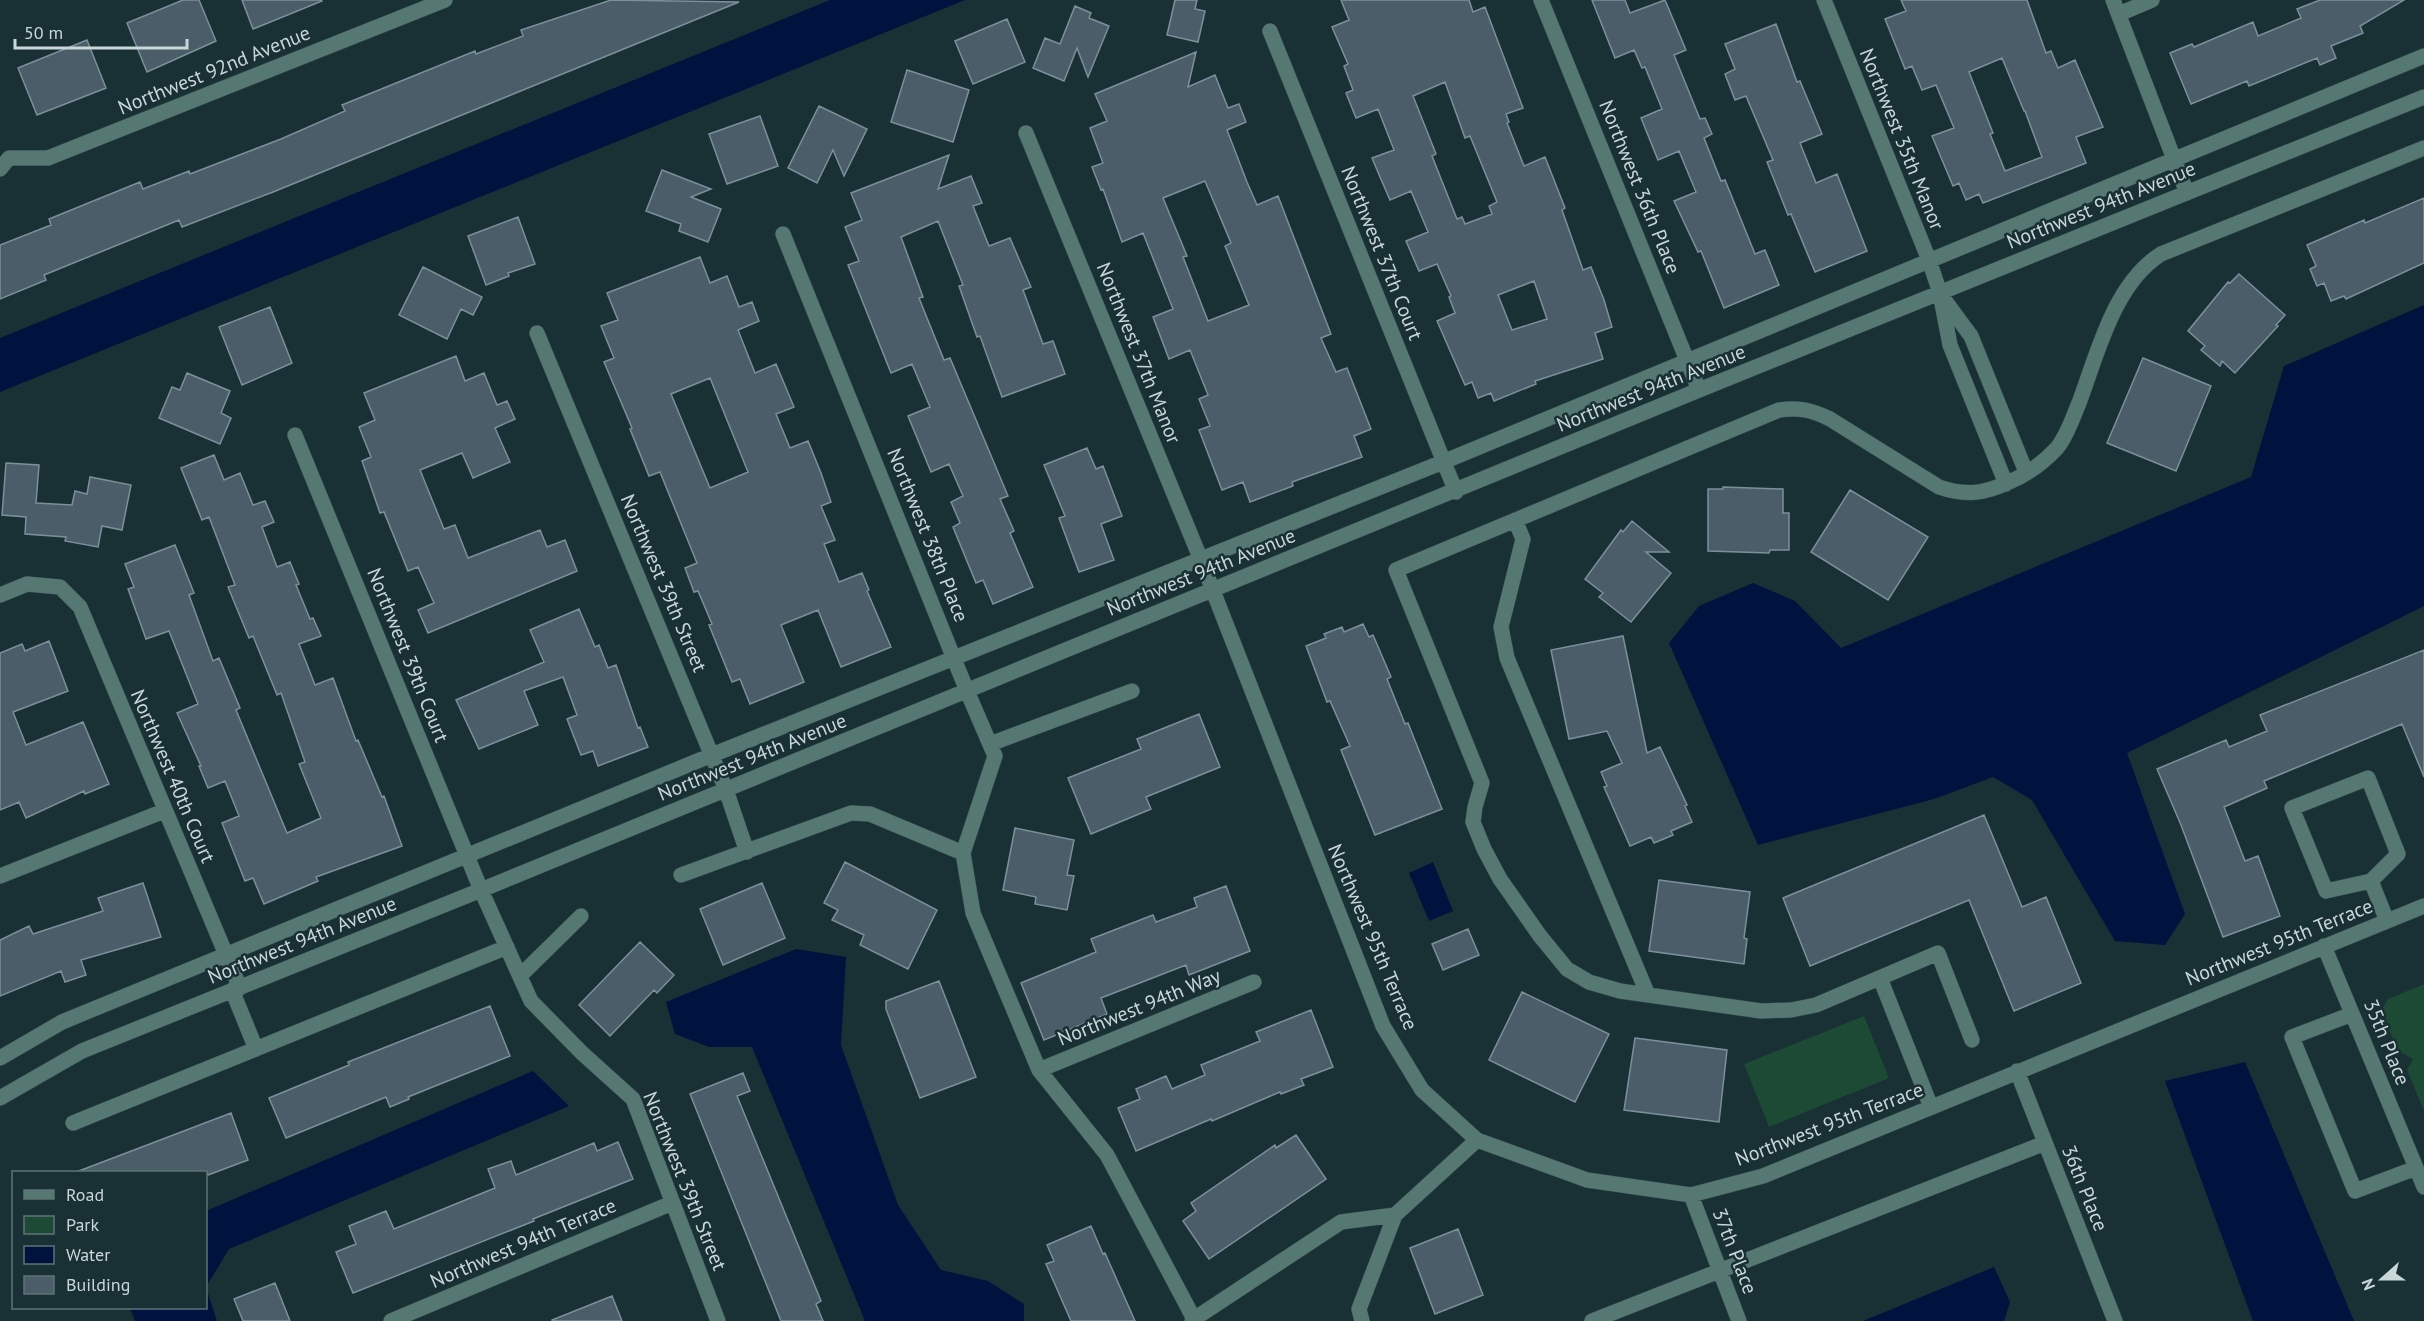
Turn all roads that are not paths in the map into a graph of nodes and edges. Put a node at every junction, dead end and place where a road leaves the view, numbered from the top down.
1 (445, 0) edge
2 (1541, 0) edge
3 (1824, 0) edge
4 (2152, 0) edge
5 (2116, 7) edge
6 (1270, 31) dead end
7 (2424, 56) edge
8 (2424, 97) edge
9 (1026, 133) dead end
10 (2424, 148) edge
11 (3, 158) edge
12 (2175, 160) junction
13 (2187, 193) junction
14 (783, 234) dead end
15 (1929, 260) junction
16 (1940, 294) junction
17 (537, 333) dead end
18 (1688, 360) junction
19 (1699, 390) junction
20 (295, 435) dead end
21 (1443, 462) junction
22 (2026, 472) junction
23 (2006, 484) junction
24 (1456, 492) junction
25 (1515, 520) junction
26 (1201, 560) junction
27 (1212, 590) junction
28 (0, 595) edge
29 (954, 657) junction
30 (967, 691) junction
31 (1132, 691) dead end
32 (990, 744) junction
33 (712, 755) junction
34 (726, 790) junction
35 (164, 811) junction
36 (747, 852) junction
37 (963, 853) junction
38 (468, 856) junction
39 (681, 875) dead end
40 (0, 876) edge
41 (2371, 882) junction
42 (481, 890) junction
43 (2424, 906) edge
44 (581, 915) dead end
45 (2387, 921) junction
46 (2324, 946) junction
47 (507, 947) junction
48 (227, 954) junction
49 (520, 976) junction
50 (1880, 978) junction
51 (1254, 982) dead end
52 (236, 989) junction
53 (1648, 995) junction
54 (2352, 1014) junction
55 (1972, 1040) dead end
56 (256, 1049) junction
57 (0, 1058) edge
58 (1039, 1070) junction
59 (2017, 1071) junction
60 (0, 1098) edge
61 (1931, 1107) junction
62 (73, 1123) dead end
63 (1477, 1140) junction
64 (2045, 1143) junction
65 (2416, 1168) junction
66 (2424, 1187) edge
67 (1691, 1195) junction
68 (672, 1203) junction
69 (1395, 1215) junction
70 (1720, 1269) junction
71 (1193, 1320) edge
72 (391, 1321) edge
73 (718, 1321) edge
74 (1362, 1321) edge
75 (1592, 1321) edge
76 (1739, 1321) edge
77 (2115, 1321) edge

1 - 11 street, Northwest 92nd Avenue
2 - 18 street, Northwest 36th Place
3 - 15 street, Northwest 35th Manor
4 - 5 street
5 - 12 street
6 - 21 street, Northwest 37th Court
7 - 12 street, Northwest 94th Avenue
8 - 13 street, Northwest 94th Avenue
9 - 26 street, Northwest 37th Manor
10 - 22 street
12 - 13 street
12 - 15 street, Northwest 94th Avenue
13 - 16 street, Northwest 94th Avenue
14 - 29 street, Northwest 38th Place
15 - 16 street, Northwest 35th Manor
15 - 18 street, Northwest 94th Avenue
16 - 19 street, Northwest 94th Avenue
16 - 22 street, Northwest 35th Manor
16 - 23 street, Northwest 35th Manor
17 - 33 street, Northwest 39th Street
18 - 19 street, Northwest 36th Place
18 - 21 street, Northwest 94th Avenue
19 - 24 street, Northwest 94th Avenue
20 - 38 street, Northwest 39th Court
21 - 24 street, Northwest 37th Court
21 - 26 street, Northwest 94th Avenue
22 - 23 street
23 - 25 street
24 - 27 street, Northwest 94th Avenue
25 - 53 street
25 - 53 street
26 - 27 street, Northwest 37th Manor
26 - 29 street, Northwest 94th Avenue
27 - 30 street, Northwest 94th Avenue
27 - 63 street, Northwest 95th Terrace
28 - 35 street, Northwest 40th Court
29 - 30 street, Northwest 38th Place
29 - 33 street, Northwest 94th Avenue
30 - 32 street, Northwest 38th Place
30 - 34 street, Northwest 94th Avenue
31 - 32 street
32 - 37 street, Northwest 38th Place
33 - 34 street, Northwest 39th Street
33 - 38 street, Northwest 94th Avenue
34 - 36 street, Northwest 39th Street
34 - 42 street, Northwest 94th Avenue
35 - 40 street
35 - 48 street, Northwest 40th Court
36 - 37 street
36 - 39 street
37 - 58 street, Northwest 38th Place
38 - 42 street, Northwest 39th Court
38 - 48 street, Northwest 94th Avenue
41 - 41 street
41 - 45 street
42 - 47 street, Northwest 39th Street
42 - 52 street, Northwest 94th Avenue
43 - 45 street, Northwest 95th Terrace
44 - 49 street
45 - 46 street, Northwest 95th Terrace
46 - 54 street, 35th Place
46 - 59 street, Northwest 95th Terrace
47 - 49 street, Northwest 39th Street
47 - 56 street
48 - 52 street, Northwest 40th Court
48 - 57 street, Northwest 94th Avenue
49 - 68 street, Northwest 39th Street
50 - 53 street
50 - 55 street
50 - 61 street
51 - 58 street, Northwest 94th Way
52 - 56 street, Northwest 40th Court
52 - 60 street, Northwest 94th Avenue
54 - 65 street, 35th Place
54 - 65 street
56 - 62 street
58 - 71 street, Northwest 38th Place
59 - 61 street, Northwest 95th Terrace
59 - 64 street, 36th Place
61 - 67 street, Northwest 95th Terrace
63 - 67 street, Northwest 95th Terrace
63 - 69 street
64 - 70 street
64 - 77 street, 36th Place
65 - 66 street, 35th Place
67 - 70 street, 37th Place
68 - 72 street, Northwest 94th Terrace
68 - 73 street, Northwest 39th Street
69 - 71 street
69 - 74 street
70 - 75 street
70 - 76 street, 37th Place

